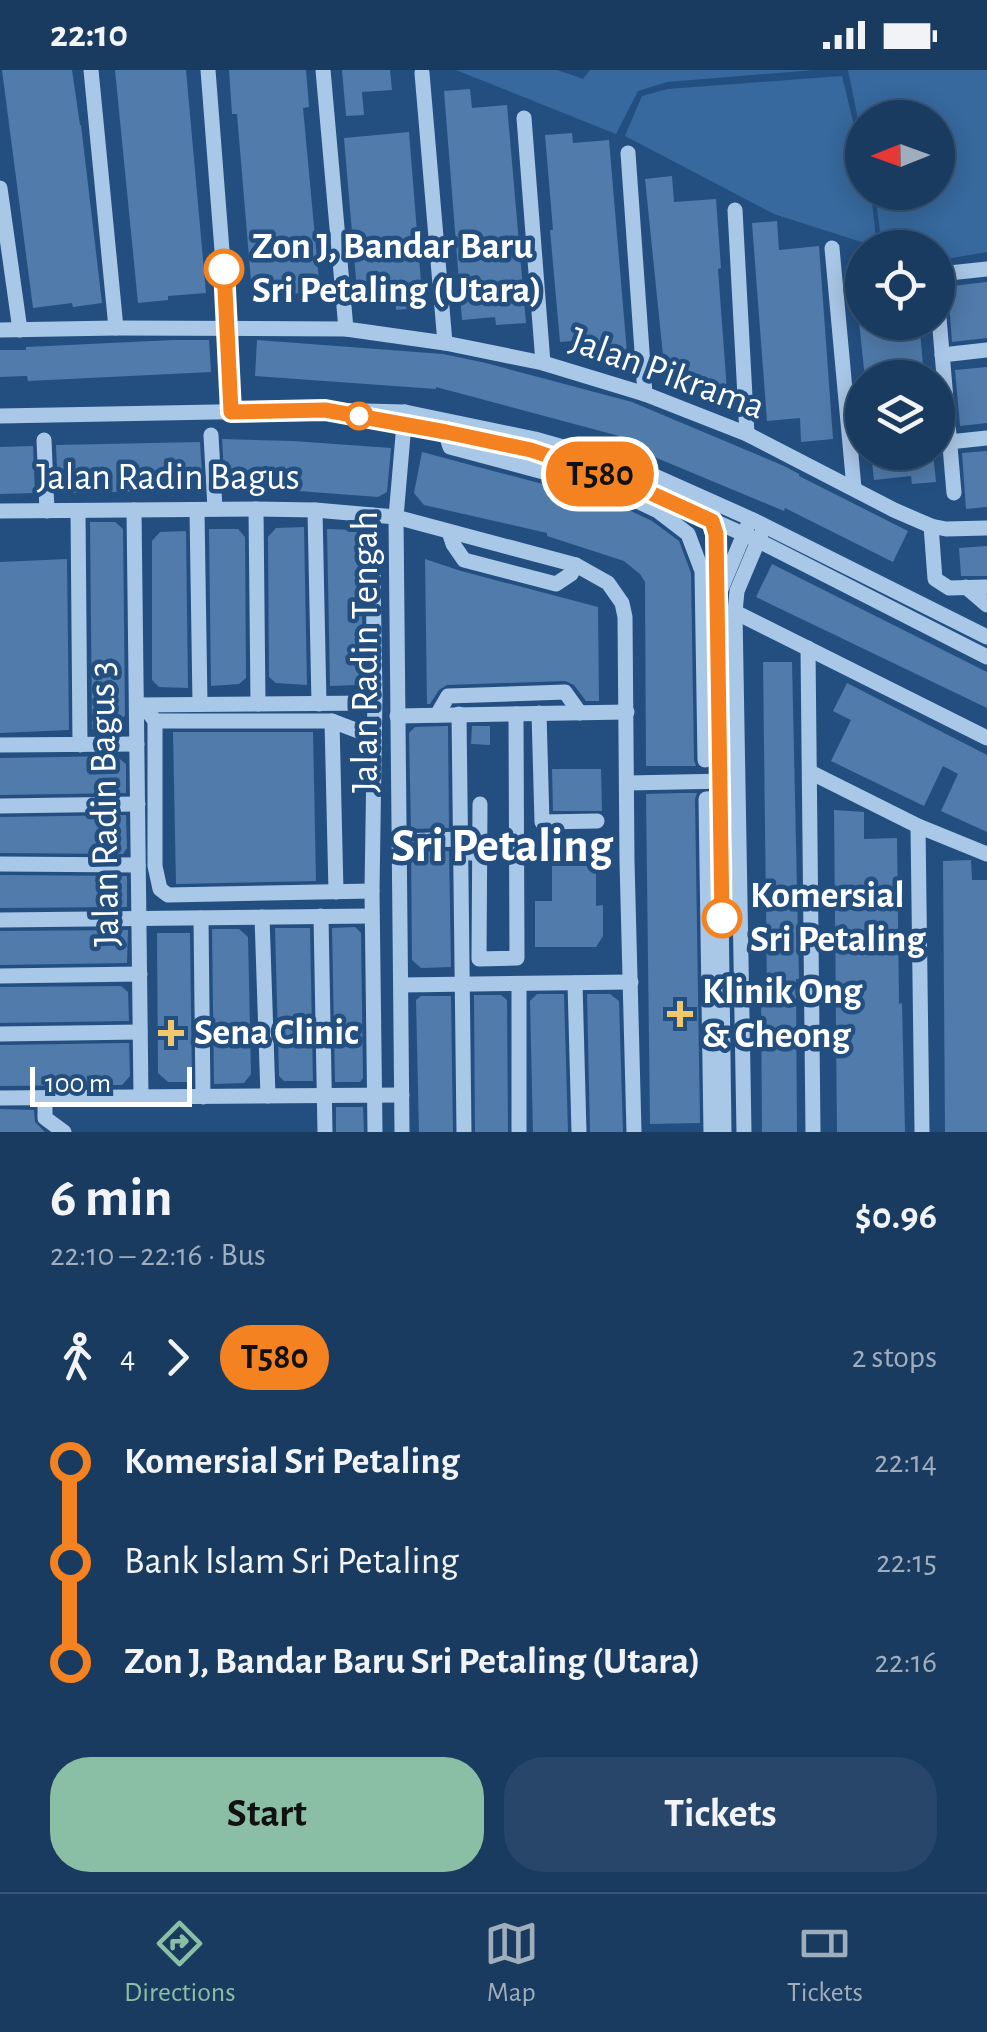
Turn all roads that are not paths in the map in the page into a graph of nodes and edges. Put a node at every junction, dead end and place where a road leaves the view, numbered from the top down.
1 (90, 70) edge
2 (208, 70) edge
3 (323, 70) edge
4 (422, 73) dead end
5 (524, 118) dead end
6 (628, 153) dead end
7 (0, 188) edge
8 (734, 210) dead end
9 (832, 248) dead end
10 (987, 268) edge
11 (955, 275) edge
12 (116, 328) junction
13 (228, 328) junction
14 (346, 329) junction
15 (0, 330) edge
16 (20, 330) junction
17 (941, 340) edge
18 (445, 343) junction
19 (987, 350) edge
20 (942, 355) junction
21 (942, 360) edge
22 (543, 363) junction
23 (645, 394) junction
24 (231, 412) junction
25 (0, 416) edge
26 (404, 418) junction
27 (446, 432) junction
28 (747, 434) junction
29 (210, 435) dead end
30 (987, 438) edge
31 (44, 440) dead end
32 (955, 441) edge
33 (952, 470) edge
34 (854, 488) junction
35 (954, 494) dead end
36 (215, 509) junction
37 (256, 509) junction
38 (134, 510) junction
39 (197, 510) junction
40 (315, 510) junction
41 (47, 511) junction
42 (78, 511) junction
43 (0, 512) edge
44 (372, 515) junction
45 (403, 520) junction
46 (712, 521) junction
47 (939, 528) junction
48 (987, 528) edge
49 (755, 530) junction
50 (449, 532) junction
51 (576, 565) junction
52 (987, 587) edge
53 (966, 588) junction
54 (717, 604) junction
55 (987, 604) edge
56 (736, 612) junction
57 (987, 637) edge
58 (808, 648) junction
59 (987, 656) edge
60 (200, 704) junction
61 (258, 704) junction
62 (318, 704) junction
63 (374, 704) junction
64 (140, 705) junction
65 (626, 712) junction
66 (580, 713) junction
67 (459, 714) junction
68 (516, 714) junction
69 (540, 714) junction
70 (437, 715) junction
71 (398, 716) junction
72 (155, 721) junction
73 (332, 721) junction
74 (374, 737) junction
75 (987, 738) edge
76 (80, 744) junction
77 (137, 744) junction
78 (0, 746) edge
79 (710, 750) junction
80 (810, 772) junction
81 (738, 780) junction
82 (627, 784) junction
83 (720, 789) junction
84 (138, 804) junction
85 (480, 804) dead end
86 (0, 806) edge
87 (597, 821) dead end
88 (918, 826) junction
89 (399, 841) junction
90 (462, 846) junction
91 (480, 853) junction
92 (516, 854) junction
93 (987, 854) edge
94 (0, 864) edge
95 (138, 864) junction
96 (372, 891) junction
97 (336, 892) junction
98 (321, 916) junction
99 (372, 916) junction
100 (262, 917) junction
101 (201, 918) junction
102 (139, 919) junction
103 (0, 920) edge
104 (140, 974) junction
105 (0, 976) edge
106 (631, 982) junction
107 (575, 983) junction
108 (462, 984) junction
109 (519, 984) junction
110 (401, 985) junction
111 (140, 1032) junction
112 (0, 1034) edge
113 (374, 1095) junction
114 (402, 1095) junction
115 (203, 1096) junction
116 (268, 1096) junction
117 (324, 1096) junction
118 (141, 1097) junction
119 (0, 1098) edge
120 (45, 1098) junction
121 (64, 1132) edge
122 (325, 1132) edge
123 (374, 1132) edge
124 (402, 1132) edge
125 (464, 1132) edge
126 (519, 1132) edge
127 (578, 1132) edge
128 (634, 1132) edge
129 (711, 1132) edge
130 (724, 1132) edge
131 (744, 1132) edge
132 (813, 1132) edge
133 (922, 1132) edge

1 - 12 street
2 - 13 street
3 - 14 street
4 - 18 street
5 - 22 street
6 - 23 street
7 - 16 street
8 - 28 street
9 - 34 street
10 - 11 street
12 - 13 street, Jalan Pikrama
12 - 16 street, Jalan Pikrama
13 - 14 street, Jalan Pikrama
13 - 24 street
14 - 18 street, Jalan Pikrama
15 - 16 street, Jalan Pikrama
17 - 20 street
18 - 22 street, Jalan Pikrama
19 - 20 street
20 - 21 street
22 - 23 street, Jalan Pikrama
23 - 28 street, Jalan Pikrama
24 - 25 street
24 - 26 street
26 - 27 street
26 - 45 street, Jalan Radin Tengah
26 - 49 street
27 - 46 street
27 - 79 street
28 - 34 street, Jalan Pikrama
29 - 36 street
30 - 32 street
31 - 41 street
33 - 35 street
34 - 47 street, Jalan Pikrama
36 - 37 street, Jalan Radin Bagus
36 - 39 street, Jalan Radin Bagus
37 - 40 street, Jalan Radin Bagus
37 - 61 street
38 - 39 street, Jalan Radin Bagus
38 - 42 street, Jalan Radin Bagus
38 - 64 street, Jalan Radin Bagus 3
39 - 60 street
40 - 44 street, Jalan Radin Bagus
40 - 62 street
41 - 42 street, Jalan Radin Bagus
41 - 43 street, Jalan Radin Bagus
42 - 76 street
44 - 45 street, Jalan Radin Bagus
44 - 63 street, Jalan Radin Tengah
45 - 50 street, Jalan Radin Bagus
45 - 71 street, Jalan Radin Tengah
46 - 49 street
46 - 54 street
47 - 48 street
47 - 53 street
49 - 54 street
49 - 56 street
49 - 57 street
49 - 59 street
50 - 51 street, Jalan Radin Bagus
50 - 51 street
51 - 65 street
52 - 53 street
53 - 55 street
54 - 79 street
56 - 58 street
56 - 81 street
58 - 75 street
58 - 80 street
60 - 61 street
60 - 64 street
61 - 62 street
62 - 63 street
63 - 74 street, Jalan Radin Tengah
64 - 72 street
64 - 77 street, Jalan Radin Bagus 3
65 - 66 street
65 - 82 street
66 - 69 street
66 - 70 street
67 - 68 street
67 - 70 street
67 - 90 street
68 - 69 street
68 - 92 street
69 - 87 street
70 - 71 street
71 - 89 street, Jalan Radin Tengah
72 - 73 street
72 - 97 street
73 - 74 street
73 - 97 street
74 - 96 street, Jalan Radin Tengah
76 - 77 street
76 - 78 street
77 - 84 street, Jalan Radin Bagus 3
79 - 83 street
80 - 88 street
80 - 132 street
81 - 83 street
81 - 131 street
82 - 83 street
82 - 106 street
83 - 129 street
83 - 130 street
84 - 86 street
84 - 95 street, Jalan Radin Bagus 3
85 - 91 street
88 - 93 street
88 - 133 street
89 - 90 street
89 - 110 street, Jalan Radin Tengah
90 - 91 street
90 - 108 street
91 - 92 street
91 - 92 street
94 - 95 street
95 - 102 street, Jalan Radin Bagus 3
96 - 97 street
96 - 99 street, Jalan Radin Tengah
98 - 99 street
98 - 100 street
98 - 117 street
99 - 113 street, Jalan Radin Tengah
100 - 101 street
100 - 116 street
101 - 102 street
101 - 115 street
102 - 103 street
102 - 104 street, Jalan Radin Bagus 3
104 - 105 street
104 - 111 street, Jalan Radin Bagus 3
106 - 107 street
106 - 128 street
107 - 109 street
107 - 127 street
108 - 109 street
108 - 110 street
108 - 125 street
109 - 126 street
110 - 114 street, Jalan Radin Tengah
111 - 112 street
111 - 118 street, Jalan Radin Bagus 3
113 - 114 street
113 - 117 street
113 - 123 street, Jalan Radin Tengah
114 - 124 street, Jalan Radin Tengah
115 - 116 street
115 - 118 street
116 - 117 street
117 - 122 street
118 - 120 street
119 - 120 street
120 - 121 street

